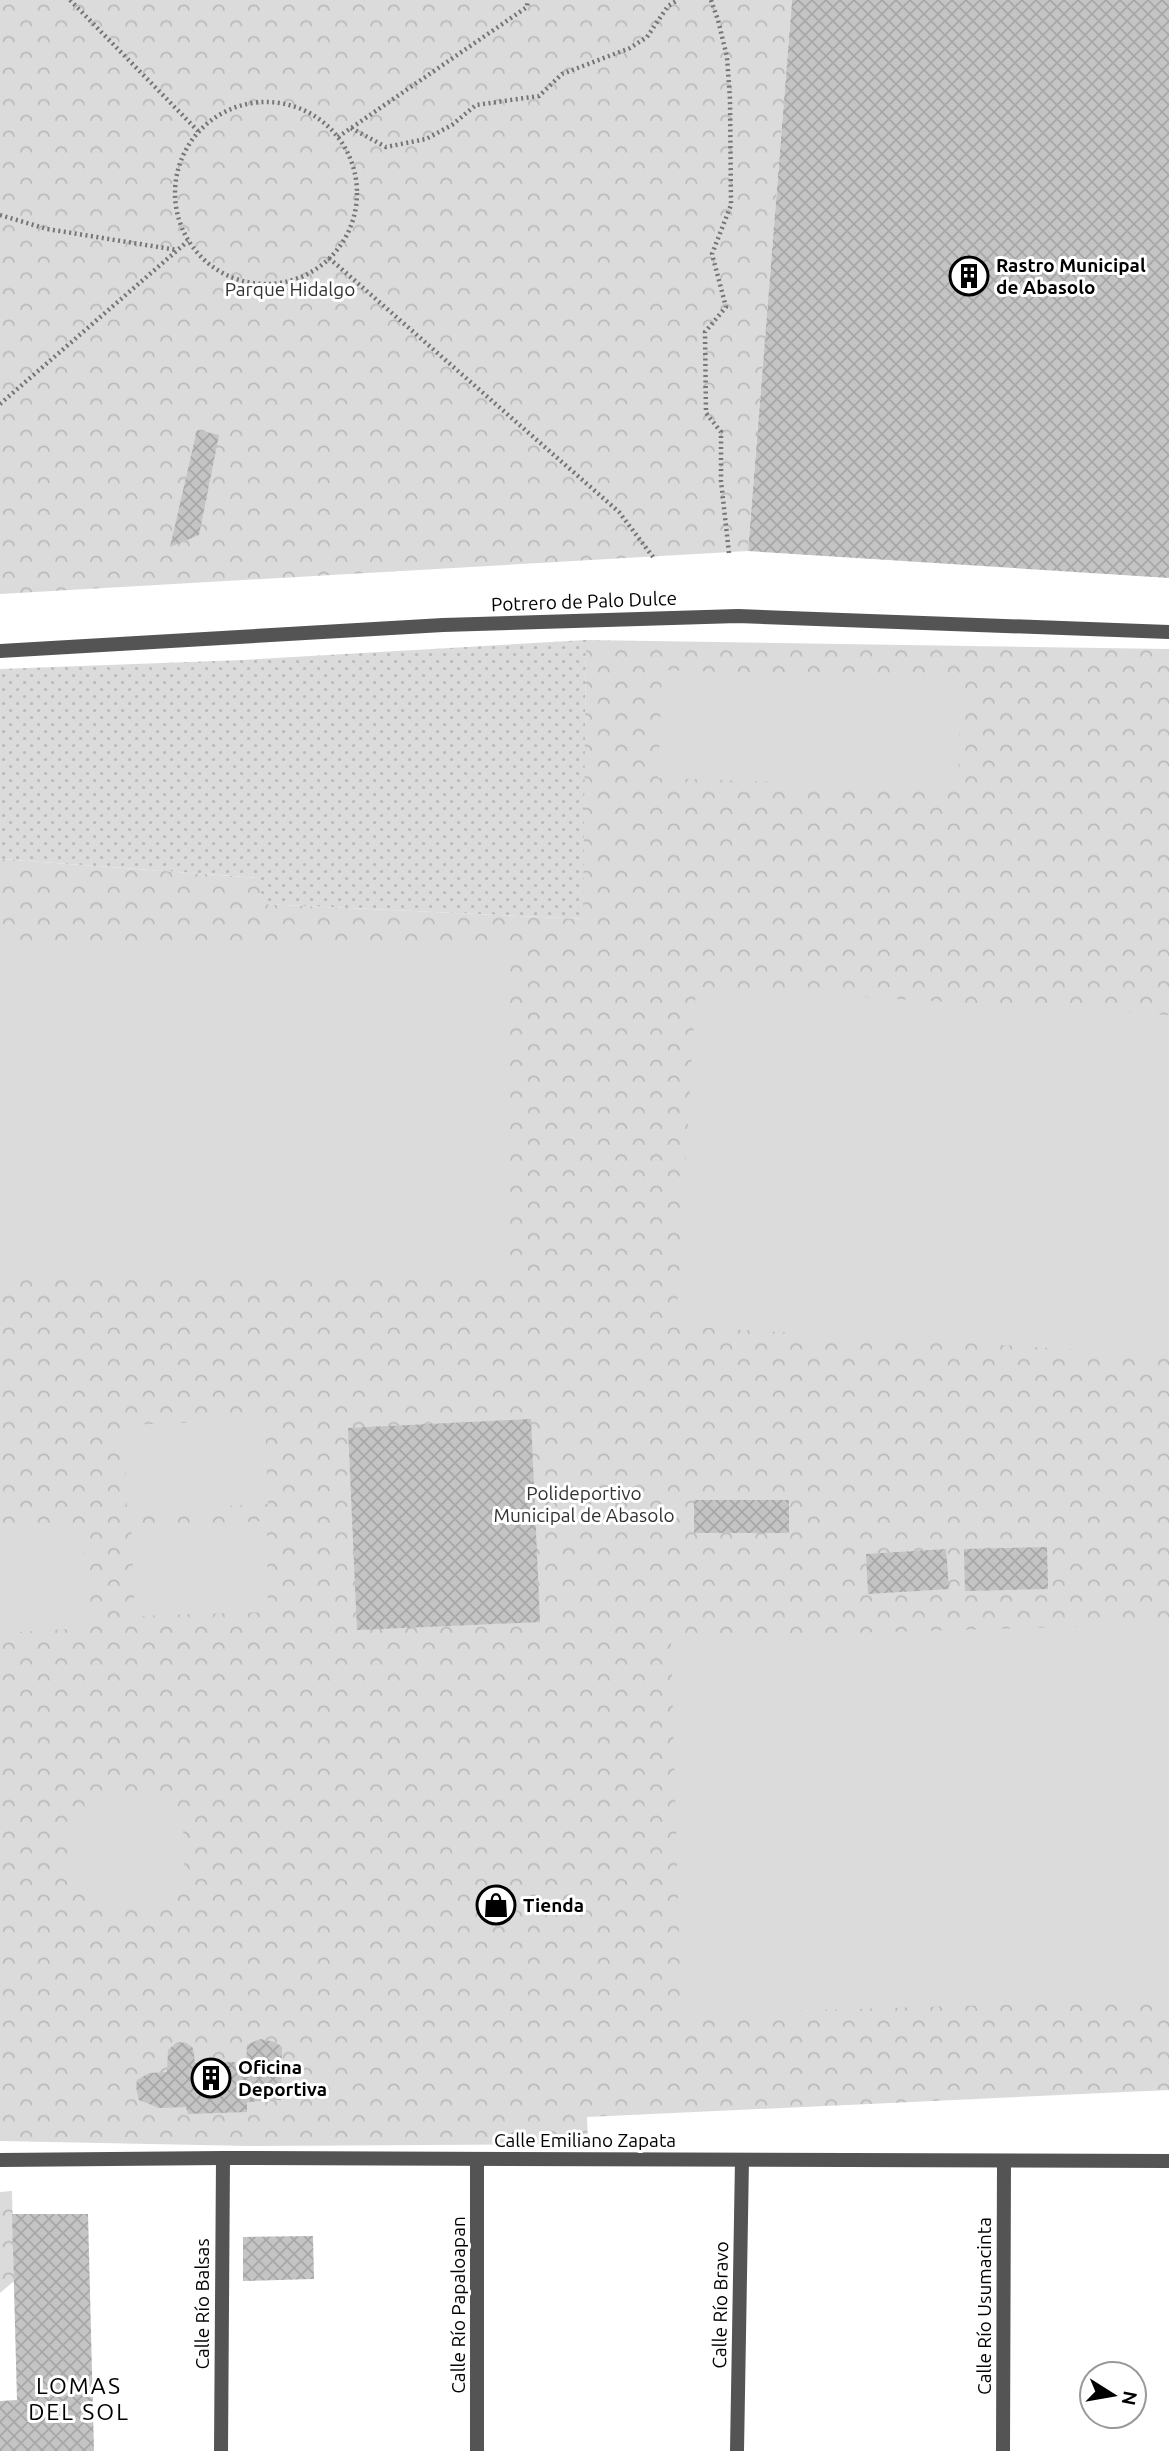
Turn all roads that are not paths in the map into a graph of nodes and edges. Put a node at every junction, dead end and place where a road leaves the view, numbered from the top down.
1 (1169, 632) edge
2 (0, 651) edge
3 (222, 2158) junction
4 (477, 2159) junction
5 (0, 2160) edge
6 (742, 2160) junction
7 (1004, 2161) junction
8 (1169, 2161) edge
9 (221, 2451) edge
10 (477, 2451) edge
11 (737, 2451) edge
12 (1003, 2451) edge

1 - 2 street, Potrero de Palo Dulce
3 - 4 street, Calle Emiliano Zapata
3 - 5 street, Calle Emiliano Zapata
3 - 9 street, Calle Río Balsas
4 - 6 street, Calle Emiliano Zapata
4 - 10 street, Calle Río Papaloapan
6 - 7 street, Calle Emiliano Zapata
6 - 11 street, Calle Río Bravo
7 - 8 street, Calle Emiliano Zapata
7 - 12 street, Calle Río Usumacinta

